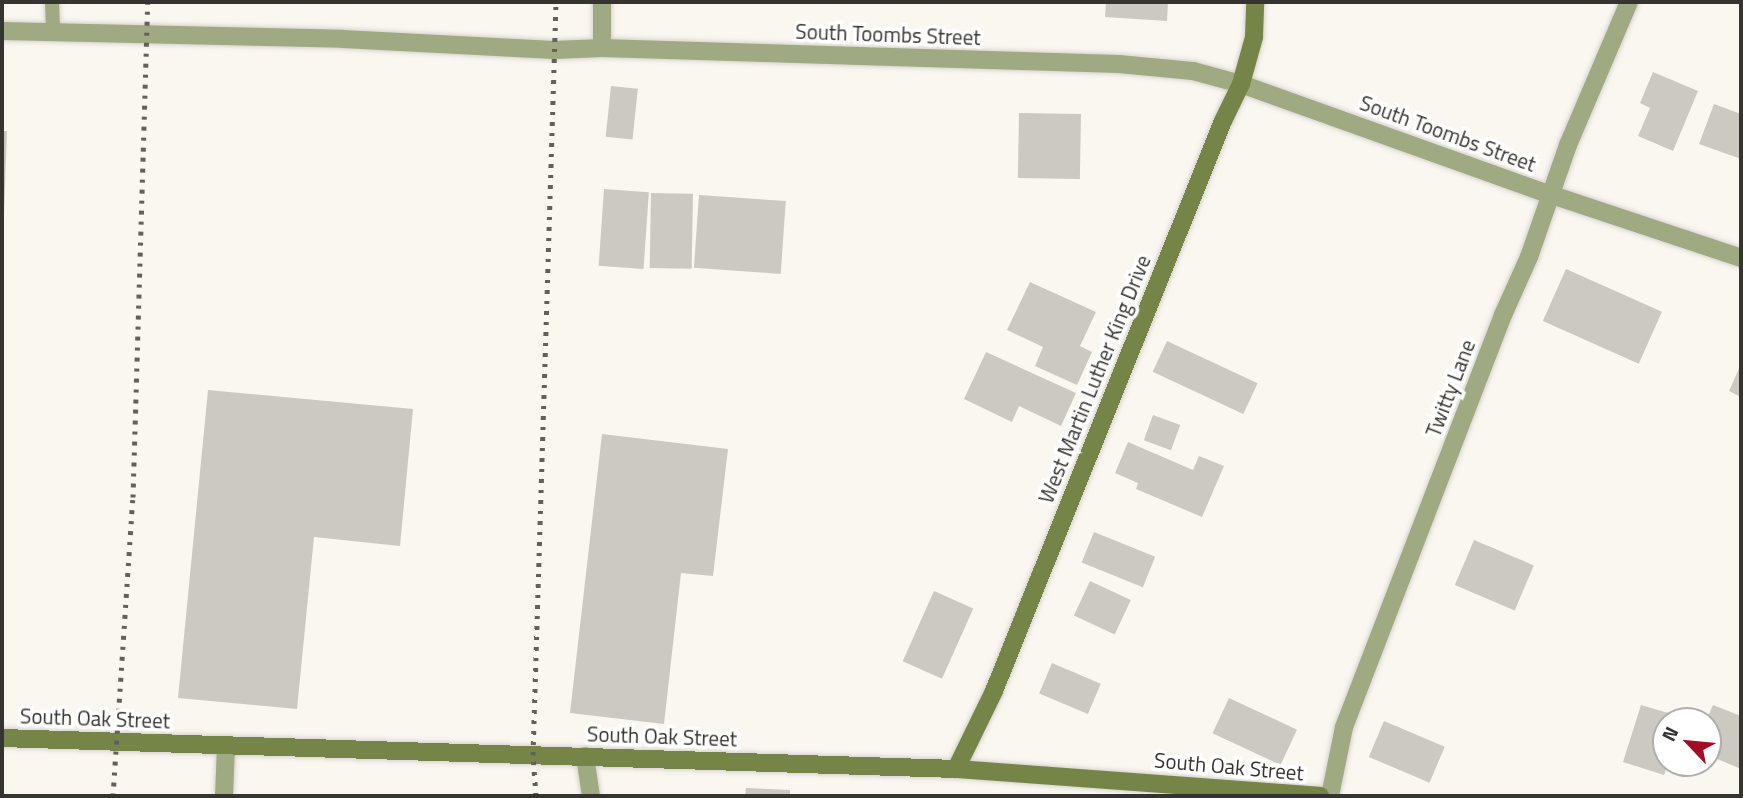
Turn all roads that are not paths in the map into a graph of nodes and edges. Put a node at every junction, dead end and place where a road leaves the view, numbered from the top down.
1 (52, 2) edge
2 (602, 2) edge
3 (1255, 2) edge
4 (1629, 2) edge
5 (2, 31) edge
6 (53, 32) junction
7 (602, 48) junction
8 (1241, 84) junction
9 (1549, 194) junction
10 (1741, 258) edge
11 (2, 738) edge
12 (226, 746) junction
13 (585, 756) junction
14 (956, 769) junction
15 (224, 796) edge
16 (591, 796) edge
17 (1320, 796) edge
18 (1330, 796) edge

1 - 6 lane
2 - 7 street
3 - 8 main road, West Martin Luther King Drive
4 - 9 street, Twitty Lane
5 - 6 street, South Toombs Street
6 - 7 street, South Toombs Street
7 - 8 street, South Toombs Street
8 - 9 street, South Toombs Street
8 - 14 main road, West Martin Luther King Drive
9 - 10 street, South Toombs Street
9 - 18 street, Twitty Lane
11 - 12 main road, South Oak Street
12 - 13 main road, South Oak Street
12 - 15 street
13 - 14 main road, South Oak Street
13 - 16 street
14 - 17 main road, South Oak Street

